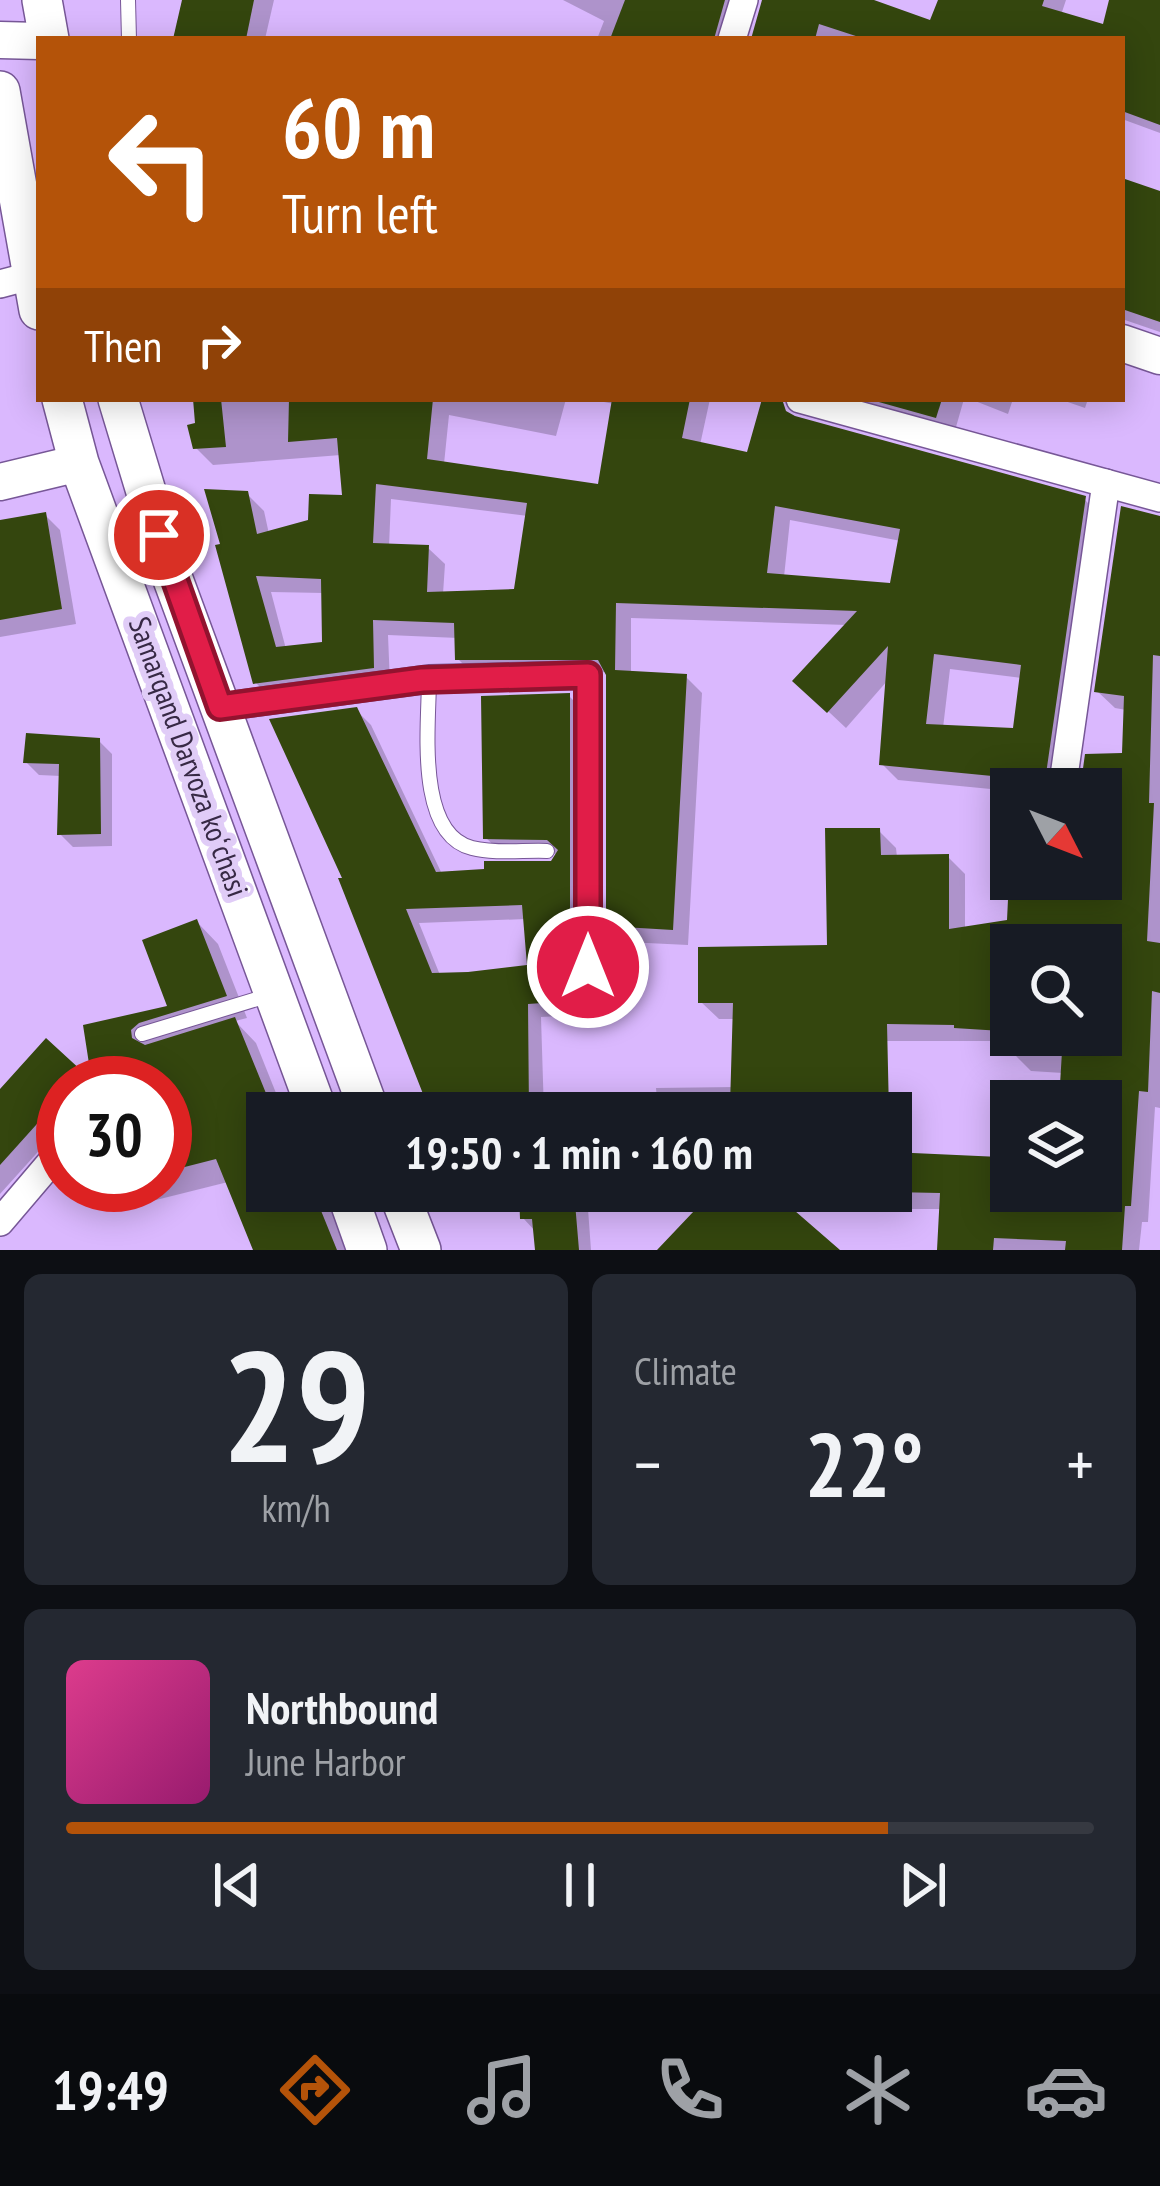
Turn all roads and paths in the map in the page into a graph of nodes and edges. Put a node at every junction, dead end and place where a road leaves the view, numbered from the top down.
1 (43, 0) edge
2 (128, 0) edge
3 (745, 0) edge
4 (49, 36) edge
5 (129, 36) edge
6 (734, 36) edge
7 (0, 40) edge
8 (36, 41) edge
9 (0, 91) edge
10 (23, 290) edge
11 (1125, 344) edge
12 (1160, 356) edge
13 (63, 402) edge
14 (119, 402) edge
15 (811, 402) edge
16 (79, 463) junction
17 (0, 482) edge
18 (1106, 483) junction
19 (1160, 498) edge
20 (429, 680) junction
21 (220, 707) junction
22 (1066, 768) edge
23 (547, 851) dead end
24 (588, 967) dead end
25 (275, 993) junction
26 (142, 1034) dead end
27 (310, 1092) edge
28 (362, 1092) edge
29 (36, 1180) edge
30 (353, 1212) edge
31 (406, 1212) edge
32 (0, 1222) edge
33 (367, 1250) edge
34 (421, 1250) edge

1 - 4 main road
2 - 5 lane
3 - 6 street
7 - 8 street
9 - 10 main road
11 - 12 street
13 - 16 main road, Samarqand Darvoza koʻchasi
14 - 21 main road, Samarqand Darvoza koʻchasi
15 - 18 street
16 - 17 street
16 - 25 main road, Samarqand Darvoza koʻchasi
18 - 19 street
18 - 22 street
20 - 21 street
20 - 23 lane
20 - 24 street
21 - 28 main road, Samarqand Darvoza koʻchasi
25 - 26 lane
25 - 27 main road, Samarqand Darvoza koʻchasi
29 - 32 street
30 - 33 main road
31 - 34 main road

